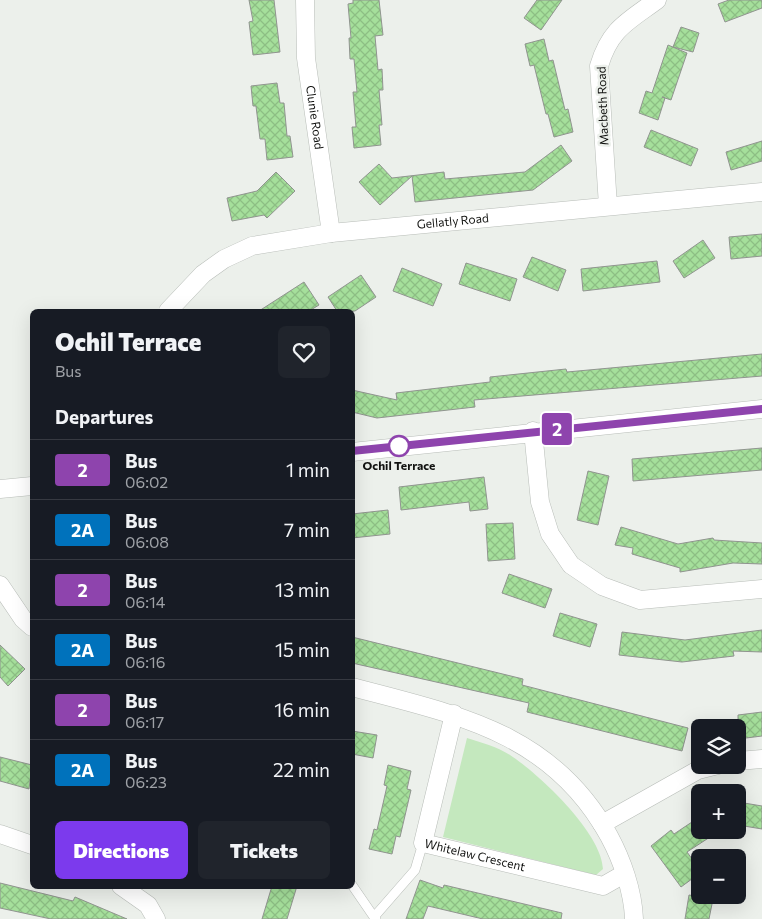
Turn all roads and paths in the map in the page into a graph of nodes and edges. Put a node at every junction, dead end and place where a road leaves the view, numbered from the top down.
1 (305, 0) edge
2 (657, 0) edge
3 (762, 192) edge
4 (608, 206) junction
5 (331, 233) junction
6 (170, 309) edge
7 (762, 409) edge
8 (533, 431) junction
9 (355, 452) edge
10 (30, 486) edge
11 (0, 489) edge
12 (0, 585) edge
13 (762, 589) edge
14 (30, 625) edge
15 (355, 688) edge
16 (454, 714) junction
17 (762, 759) edge
18 (746, 760) edge
19 (691, 774) edge
20 (602, 824) junction
21 (0, 834) edge
22 (423, 843) junction
23 (30, 844) edge
24 (624, 874) junction
25 (124, 889) edge
26 (354, 889) edge
27 (375, 918) edge
28 (156, 919) edge
29 (634, 919) edge

1 - 5 street, Clunie Road
2 - 4 street, Macbeth Road
3 - 4 street, Gellatly Road
4 - 5 street, Gellatly Road
5 - 6 street, Gellatly Road
7 - 8 street
8 - 9 street
8 - 13 street
10 - 11 street
12 - 14 street
15 - 16 street
16 - 20 street
16 - 22 street, Whitelaw Crescent
17 - 18 street
19 - 20 street
20 - 24 street
21 - 23 street
22 - 24 street, Whitelaw Crescent
22 - 27 lane
24 - 29 street
25 - 28 street
26 - 27 lane

